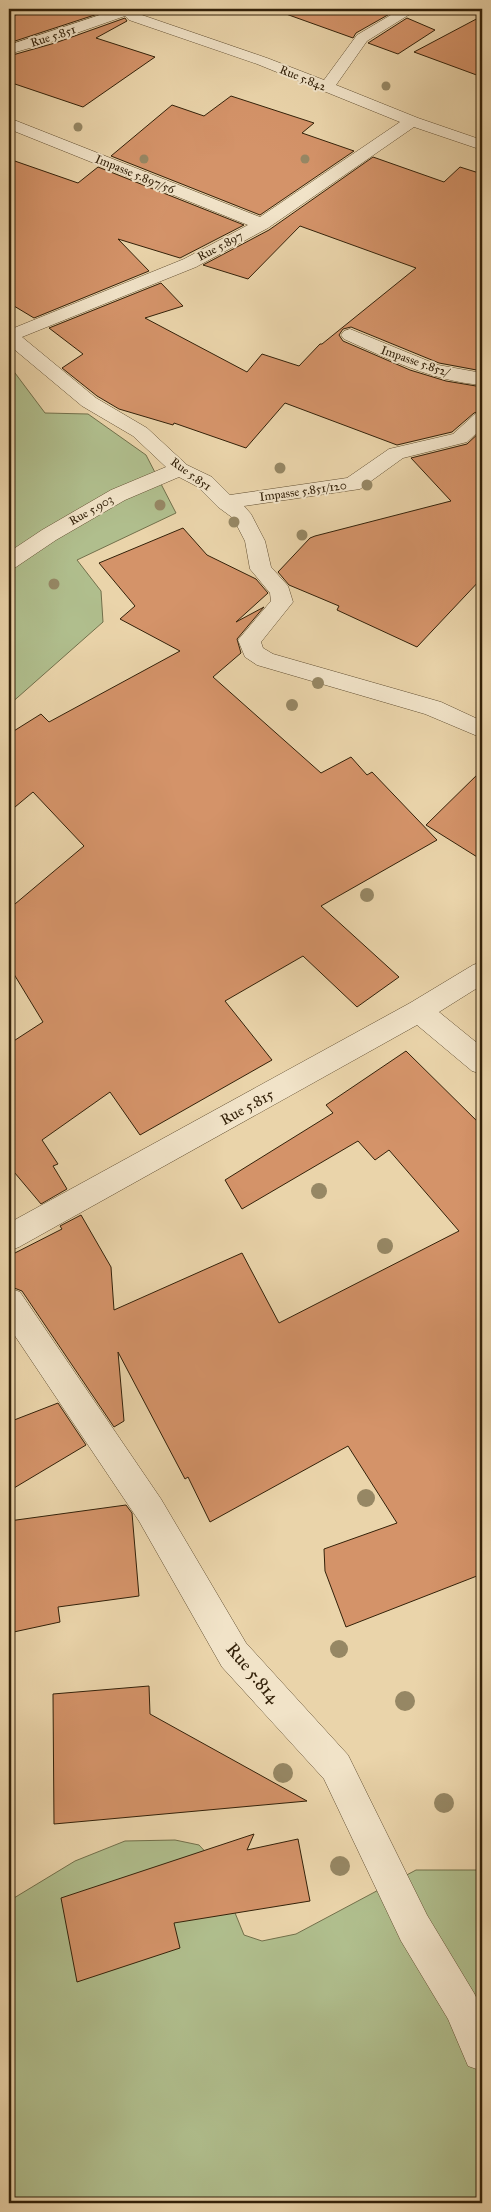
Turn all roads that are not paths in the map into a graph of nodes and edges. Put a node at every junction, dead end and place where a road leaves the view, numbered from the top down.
1 (411, 9) edge
2 (125, 10) edge
3 (9, 50) edge
4 (326, 88) junction
5 (412, 121) junction
6 (9, 123) edge
7 (482, 145) edge
8 (262, 224) junction
9 (350, 335) dead end
10 (9, 336) edge
11 (482, 379) edge
12 (482, 418) edge
13 (180, 468) junction
14 (225, 502) junction
15 (9, 562) edge
16 (482, 730) edge
17 (482, 972) edge
18 (419, 1011) junction
19 (482, 1063) edge
20 (9, 1238) edge
21 (9, 1302) edge
22 (482, 2052) edge

1 - 4 street
2 - 3 street, Rue 5.851
2 - 4 street, Rue 5.842
4 - 5 street, Rue 5.842
5 - 7 street, Rue 5.842
5 - 8 street, Rue 5.897
6 - 8 street, Impasse 5.897/56
8 - 10 street, Rue 5.897
9 - 11 street, Impasse 5.852/
10 - 13 street, Rue 5.851
12 - 14 street, Impasse 5.851/120
13 - 14 street, Rue 5.851
13 - 15 street, Rue 5.903
14 - 16 street, Rue 5.851
17 - 18 street, Rue 5.815
18 - 19 street
18 - 20 street, Rue 5.815
21 - 22 street, Rue 5.814

